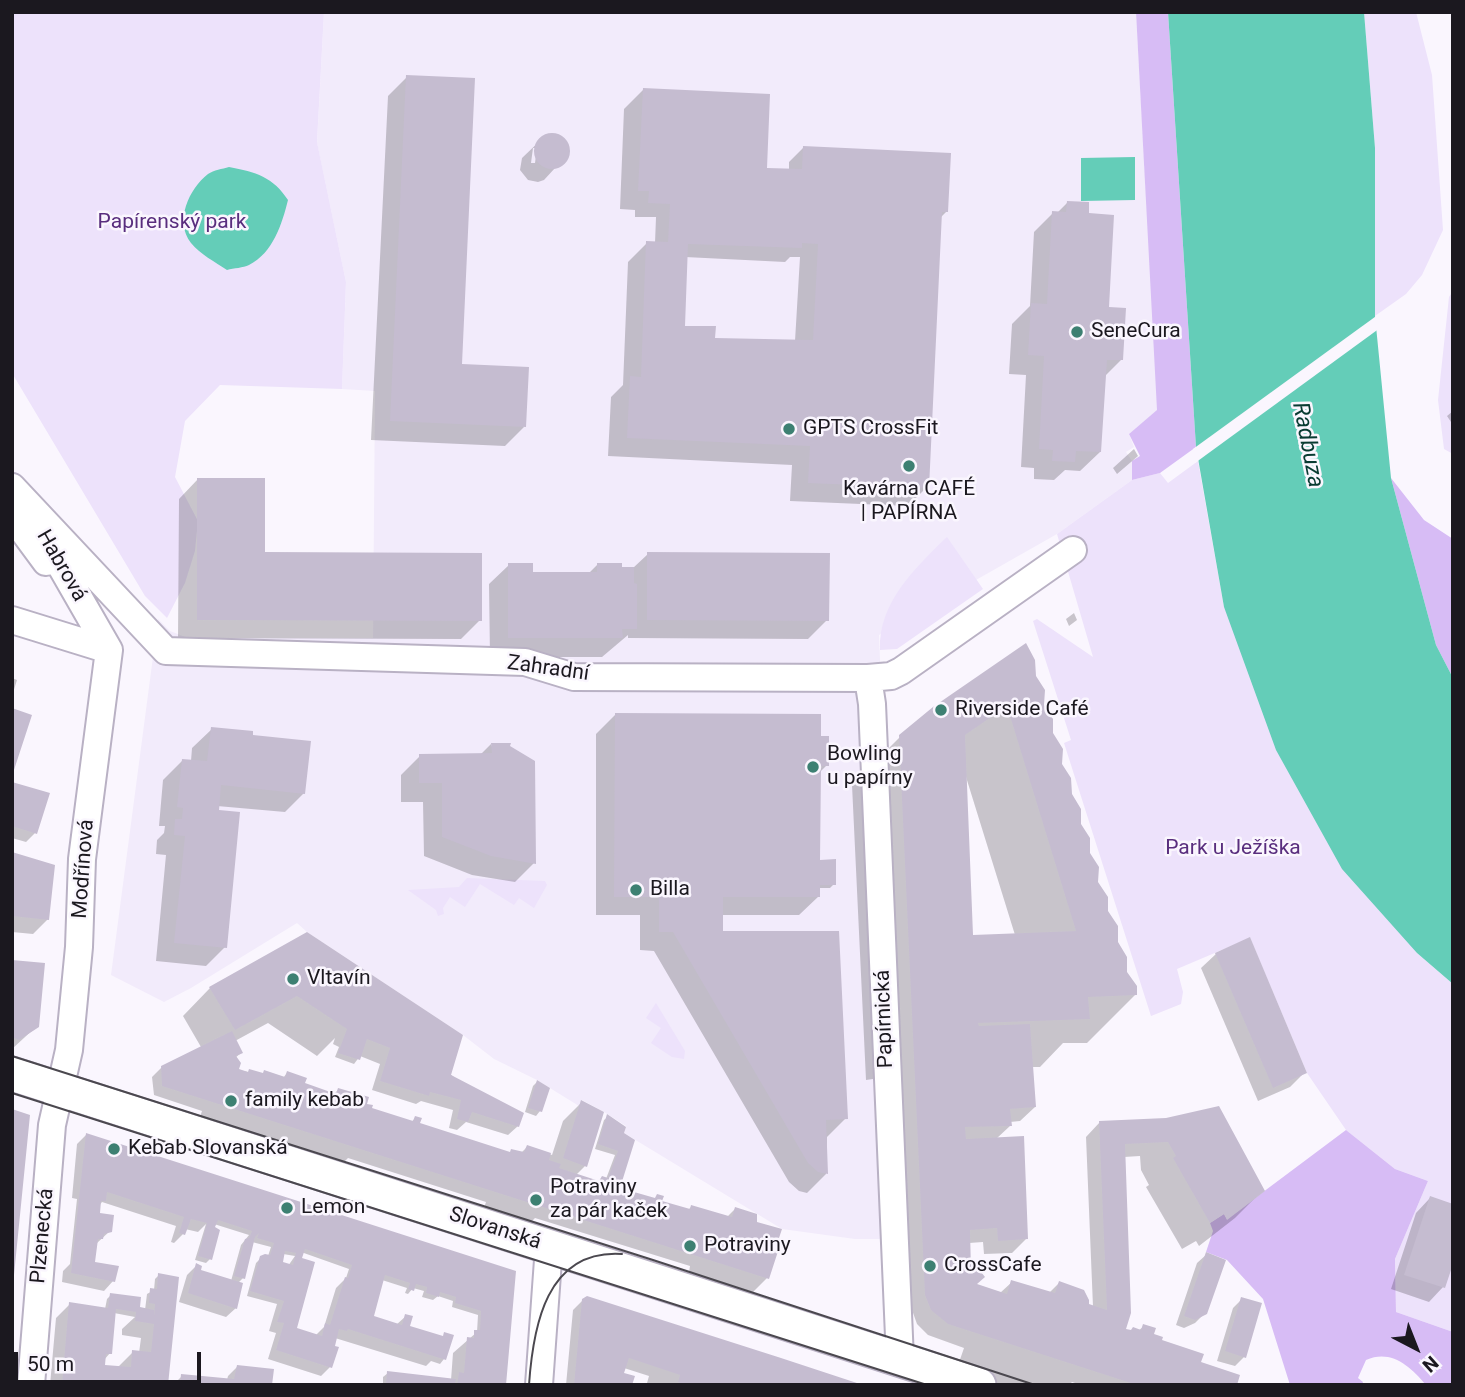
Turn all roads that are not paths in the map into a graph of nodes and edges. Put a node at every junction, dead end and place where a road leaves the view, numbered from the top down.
1 (12, 484) edge
2 (12, 516) edge
3 (1073, 550) dead end
4 (12, 620) edge
5 (109, 650) junction
6 (868, 678) junction
7 (12, 1074) edge
8 (60, 1089) junction
9 (549, 1246) junction
10 (900, 1360) junction
11 (31, 1385) edge
12 (539, 1385) edge
13 (978, 1385) edge

1 - 5 street, Habrová
1 - 6 street, Zahradní
2 - 5 street
3 - 6 street, Zahradní
4 - 5 street
5 - 8 street, Modřínová
6 - 10 street, Papírnická
7 - 8 main road, Slovanská
8 - 9 main road, Slovanská
8 - 11 street, Plzenecká
9 - 10 main road, Slovanská
9 - 12 street
10 - 13 main road, Slovanská

